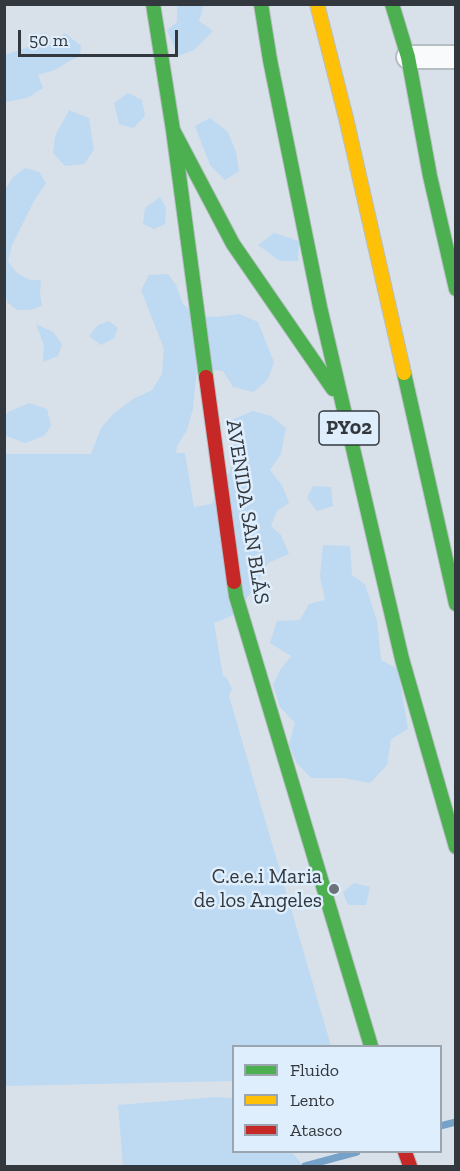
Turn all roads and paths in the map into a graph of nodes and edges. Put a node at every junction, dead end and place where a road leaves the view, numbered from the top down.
1 (153, 4) edge
2 (261, 4) edge
3 (317, 4) edge
4 (392, 4) edge
5 (408, 57) junction
6 (456, 57) edge
7 (173, 130) junction
8 (456, 289) edge
9 (344, 406) junction
10 (456, 604) edge
11 (456, 847) edge
12 (370, 1045) edge

1 - 7 main road, AVENIDA SAN BLÁS
2 - 9 main road, PY02
3 - 10 main road
4 - 5 main road
5 - 6 street
5 - 8 main road
7 - 9 main road
7 - 12 main road, AVENIDA SAN BLÁS
9 - 11 main road, PY02

